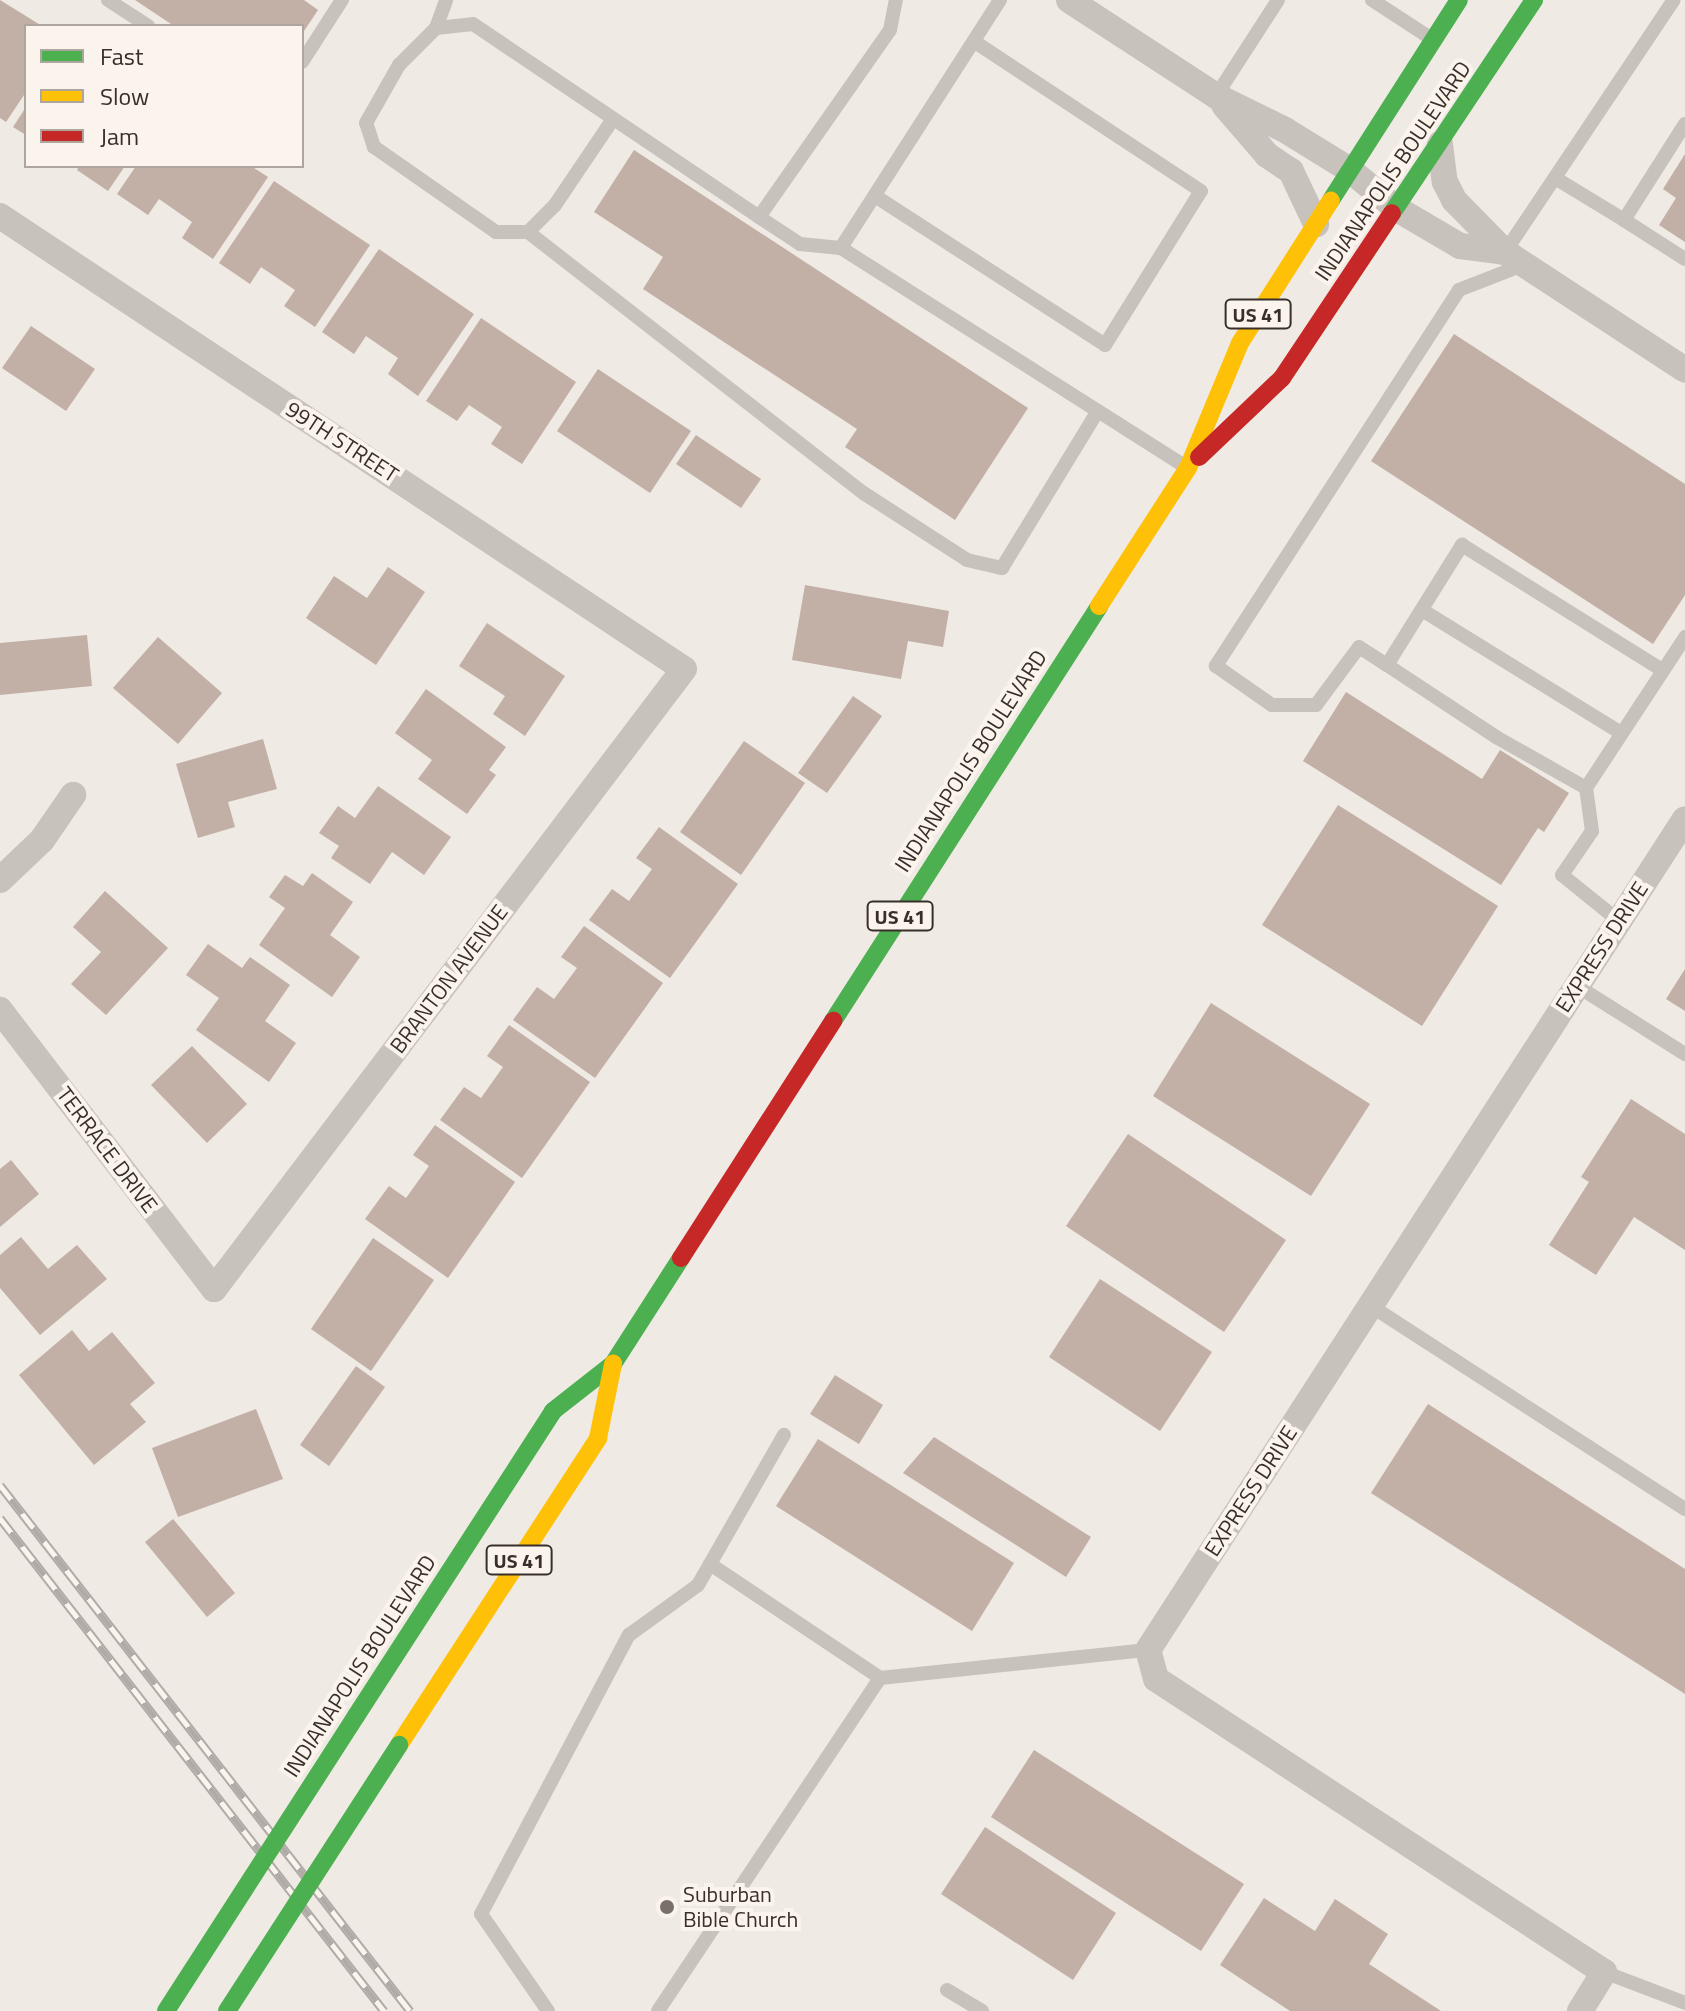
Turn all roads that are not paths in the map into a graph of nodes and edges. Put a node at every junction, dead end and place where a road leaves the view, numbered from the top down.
1 (108, 0) edge
2 (342, 0) edge
3 (446, 0) edge
4 (896, 0) edge
5 (1000, 0) edge
6 (1069, 0) edge
7 (1372, 0) edge
8 (1459, 0) edge
9 (1534, 0) edge
10 (1674, 0) edge
11 (1274, 2) edge
12 (145, 24) edge
13 (436, 28) junction
14 (1433, 40) junction
15 (975, 42) junction
16 (304, 59) edge
17 (1216, 96) junction
18 (613, 119) junction
19 (1685, 124) edge
20 (1440, 144) junction
21 (1350, 170) junction
22 (1555, 178) junction
23 (875, 196) junction
24 (1397, 209) junction
25 (0, 216) edge
26 (759, 217) junction
27 (1624, 220) junction
28 (1316, 224) junction
29 (528, 232) junction
30 (841, 248) junction
31 (1514, 258) junction
32 (1685, 259) edge
33 (1685, 370) edge
34 (1098, 411) junction
35 (1188, 468) junction
36 (1422, 610) junction
37 (1685, 637) edge
38 (1387, 665) junction
39 (684, 669) joint
40 (1662, 670) junction
41 (1621, 733) junction
42 (1586, 788) junction
43 (73, 795) dead end
44 (1685, 819) edge
45 (0, 880) edge
46 (1619, 921) junction
47 (1577, 986) junction
48 (0, 1010) edge
49 (1685, 1054) edge
50 (214, 1289) joint
51 (1371, 1306) junction
52 (613, 1364) junction
53 (784, 1435) dead end
54 (1685, 1509) edge
55 (710, 1564) junction
56 (1148, 1650) junction
57 (880, 1678) junction
58 (1604, 1972) junction
59 (947, 1990) dead end
60 (1685, 2003) edge
61 (166, 2011) edge
62 (227, 2011) edge
63 (548, 2011) edge
64 (658, 2011) edge
65 (982, 2011) edge
66 (1580, 2011) edge

1 - 12 lane
2 - 16 lane
3 - 13 lane
4 - 26 lane
5 - 15 lane
6 - 17 street
7 - 14 lane
8 - 14 highway, INDIANAPOLIS BOULEVARD / US 41
9 - 20 highway, INDIANAPOLIS BOULEVARD / US 41
10 - 22 lane
11 - 17 lane
13 - 18 lane
13 - 29 lane
14 - 21 highway, INDIANAPOLIS BOULEVARD / US 41
15 - 23 lane
15 - 23 lane
17 - 21 street
17 - 28 street
18 - 26 lane
18 - 29 lane
19 - 27 lane
20 - 24 highway, INDIANAPOLIS BOULEVARD / US 41
20 - 31 street
21 - 24 street
21 - 28 highway, INDIANAPOLIS BOULEVARD / US 41
22 - 27 lane
22 - 31 lane
23 - 30 lane
24 - 31 street
24 - 35 highway, INDIANAPOLIS BOULEVARD / US 41
25 - 39 street, 99TH STREET
26 - 30 lane
27 - 32 lane
28 - 35 highway, INDIANAPOLIS BOULEVARD / US 41
29 - 34 lane
30 - 34 lane
31 - 33 street
31 - 38 lane
34 - 35 lane
35 - 52 highway, INDIANAPOLIS BOULEVARD / US 41
36 - 38 lane
36 - 40 lane
36 - 41 lane
37 - 40 lane
38 - 42 lane
39 - 50 street, BRANTON AVENUE
40 - 41 lane
41 - 42 lane
42 - 46 lane
43 - 45 street
44 - 46 street, EXPRESS DRIVE
46 - 47 street, EXPRESS DRIVE
47 - 49 lane
47 - 51 street, EXPRESS DRIVE
48 - 50 street, TERRACE DRIVE
51 - 54 lane
51 - 56 street, EXPRESS DRIVE
52 - 61 highway, INDIANAPOLIS BOULEVARD / US 41, bridge
52 - 62 highway, INDIANAPOLIS BOULEVARD / US 41, bridge
53 - 55 lane
55 - 57 lane
55 - 63 lane
56 - 57 lane
56 - 58 street
57 - 64 lane
58 - 60 lane
58 - 66 street
59 - 65 lane

